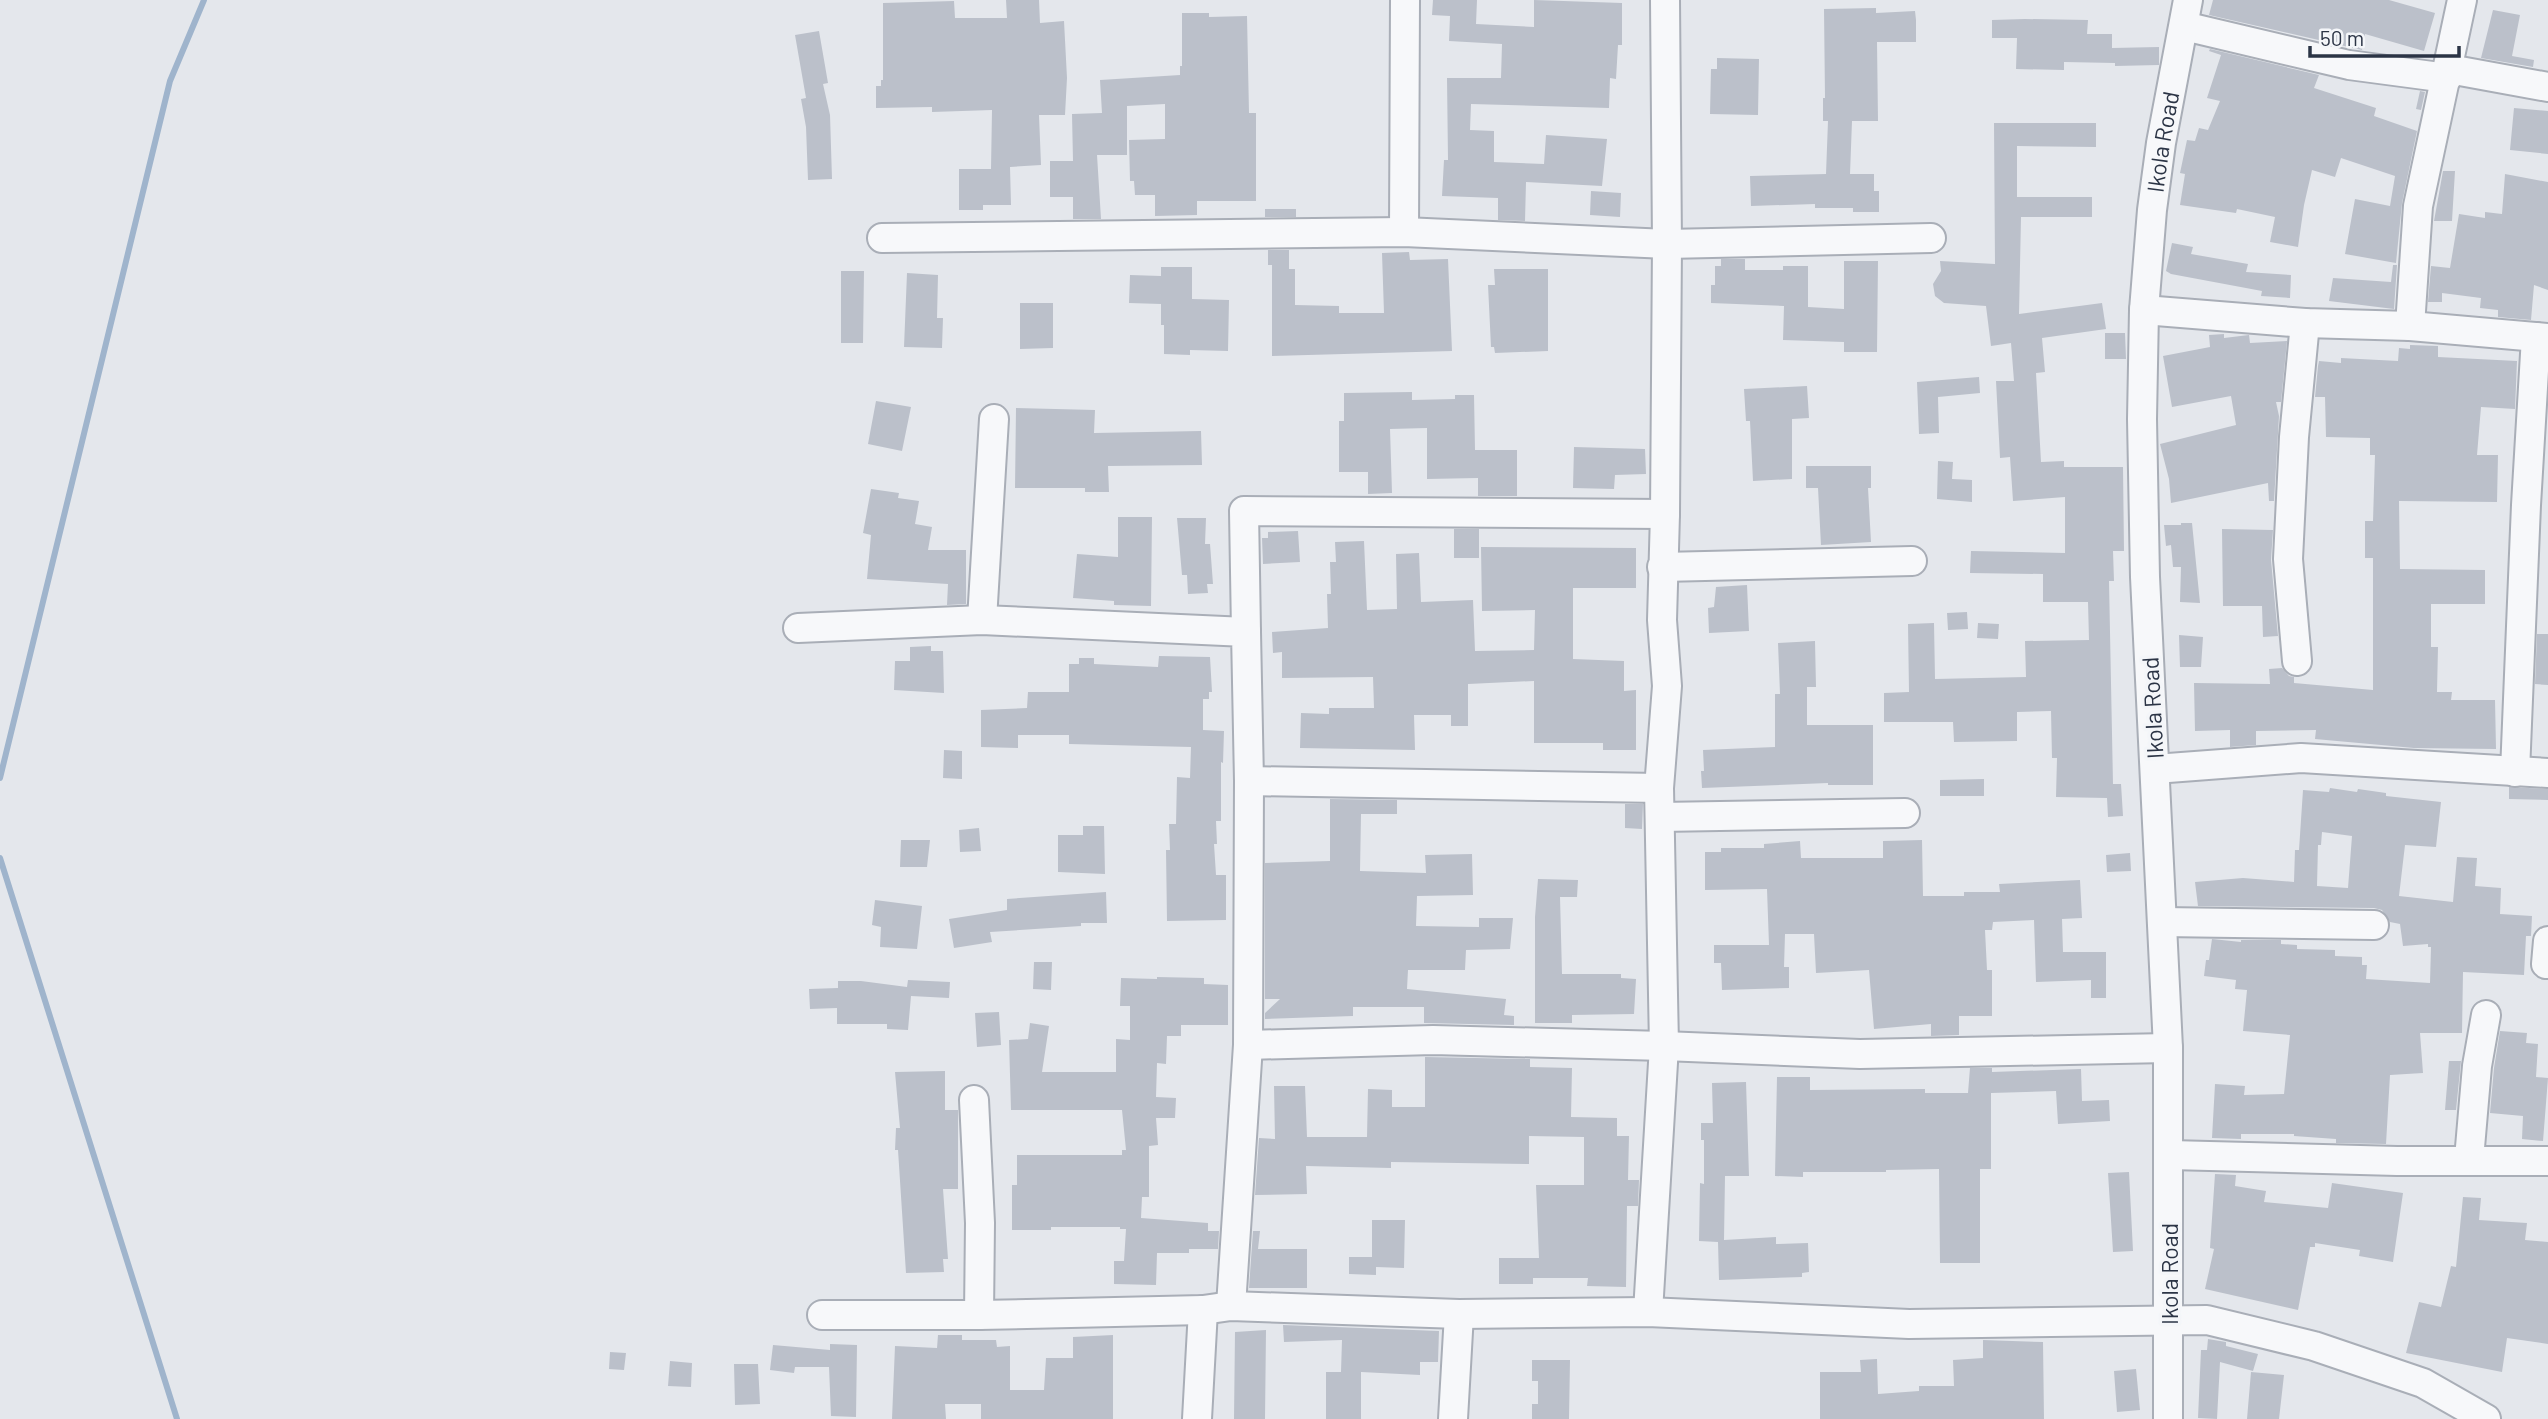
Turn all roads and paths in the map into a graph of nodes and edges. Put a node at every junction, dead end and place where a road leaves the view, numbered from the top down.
1 (1405, 0) edge
2 (1665, 0) edge
3 (2462, 0) edge
4 (2186, 13) edge
5 (2448, 73) junction
6 (2548, 87) edge
7 (1404, 232) junction
8 (883, 238) dead end
9 (1931, 238) dead end
10 (1667, 244) junction
11 (2144, 310) junction
12 (2305, 324) junction
13 (2410, 326) junction
14 (2542, 338) edge
15 (994, 419) dead end
16 (1665, 514) junction
17 (1913, 561) dead end
18 (1662, 567) junction
19 (982, 620) junction
20 (798, 628) dead end
21 (1246, 632) junction
22 (2297, 660) dead end
23 (2155, 769) junction
24 (2515, 772) junction
25 (2548, 773) edge
26 (1249, 781) junction
27 (1659, 788) junction
28 (1905, 813) dead end
29 (1660, 817) junction
30 (2162, 922) junction
31 (2374, 925) dead end
32 (2486, 1015) dead end
33 (1248, 1045) junction
34 (1664, 1046) junction
35 (2168, 1048) junction
36 (974, 1100) dead end
37 (2169, 1156) junction
38 (2469, 1159) junction
39 (2548, 1161) edge
40 (1231, 1306) junction
41 (1203, 1310) junction
42 (1648, 1312) junction
43 (1459, 1314) junction
44 (822, 1315) dead end
45 (979, 1315) junction
46 (2169, 1321) junction
47 (1197, 1419) edge
48 (1453, 1419) edge
49 (2168, 1419) edge
50 (2486, 1419) edge

1 - 7 street
2 - 10 street
3 - 5 street
4 - 5 street
4 - 11 street, Ikola Road
5 - 6 street
5 - 13 street
7 - 8 street
7 - 10 street
9 - 10 street
10 - 16 street
11 - 12 street
11 - 23 street, Ikola Road
12 - 13 street
12 - 22 street
13 - 14 street
14 - 24 street
15 - 19 street
16 - 18 street
16 - 21 street
17 - 18 street
18 - 27 street
19 - 20 street
19 - 21 street
21 - 26 street
23 - 24 street
23 - 30 street, Ikola Road
24 - 25 street
26 - 27 street
26 - 33 street
27 - 29 street
28 - 29 street
29 - 34 street
30 - 31 street
30 - 35 street, Ikola Road
32 - 38 street
33 - 34 street
33 - 40 street
34 - 35 street
34 - 42 street
35 - 37 street, Ikola Road
36 - 45 street
37 - 38 street
37 - 46 street, Ikola Road
38 - 39 street
40 - 41 street
40 - 43 street
41 - 45 street
41 - 47 street
42 - 43 street
42 - 46 street
43 - 48 street
44 - 45 street
46 - 49 street, Ikola Road
46 - 50 street

